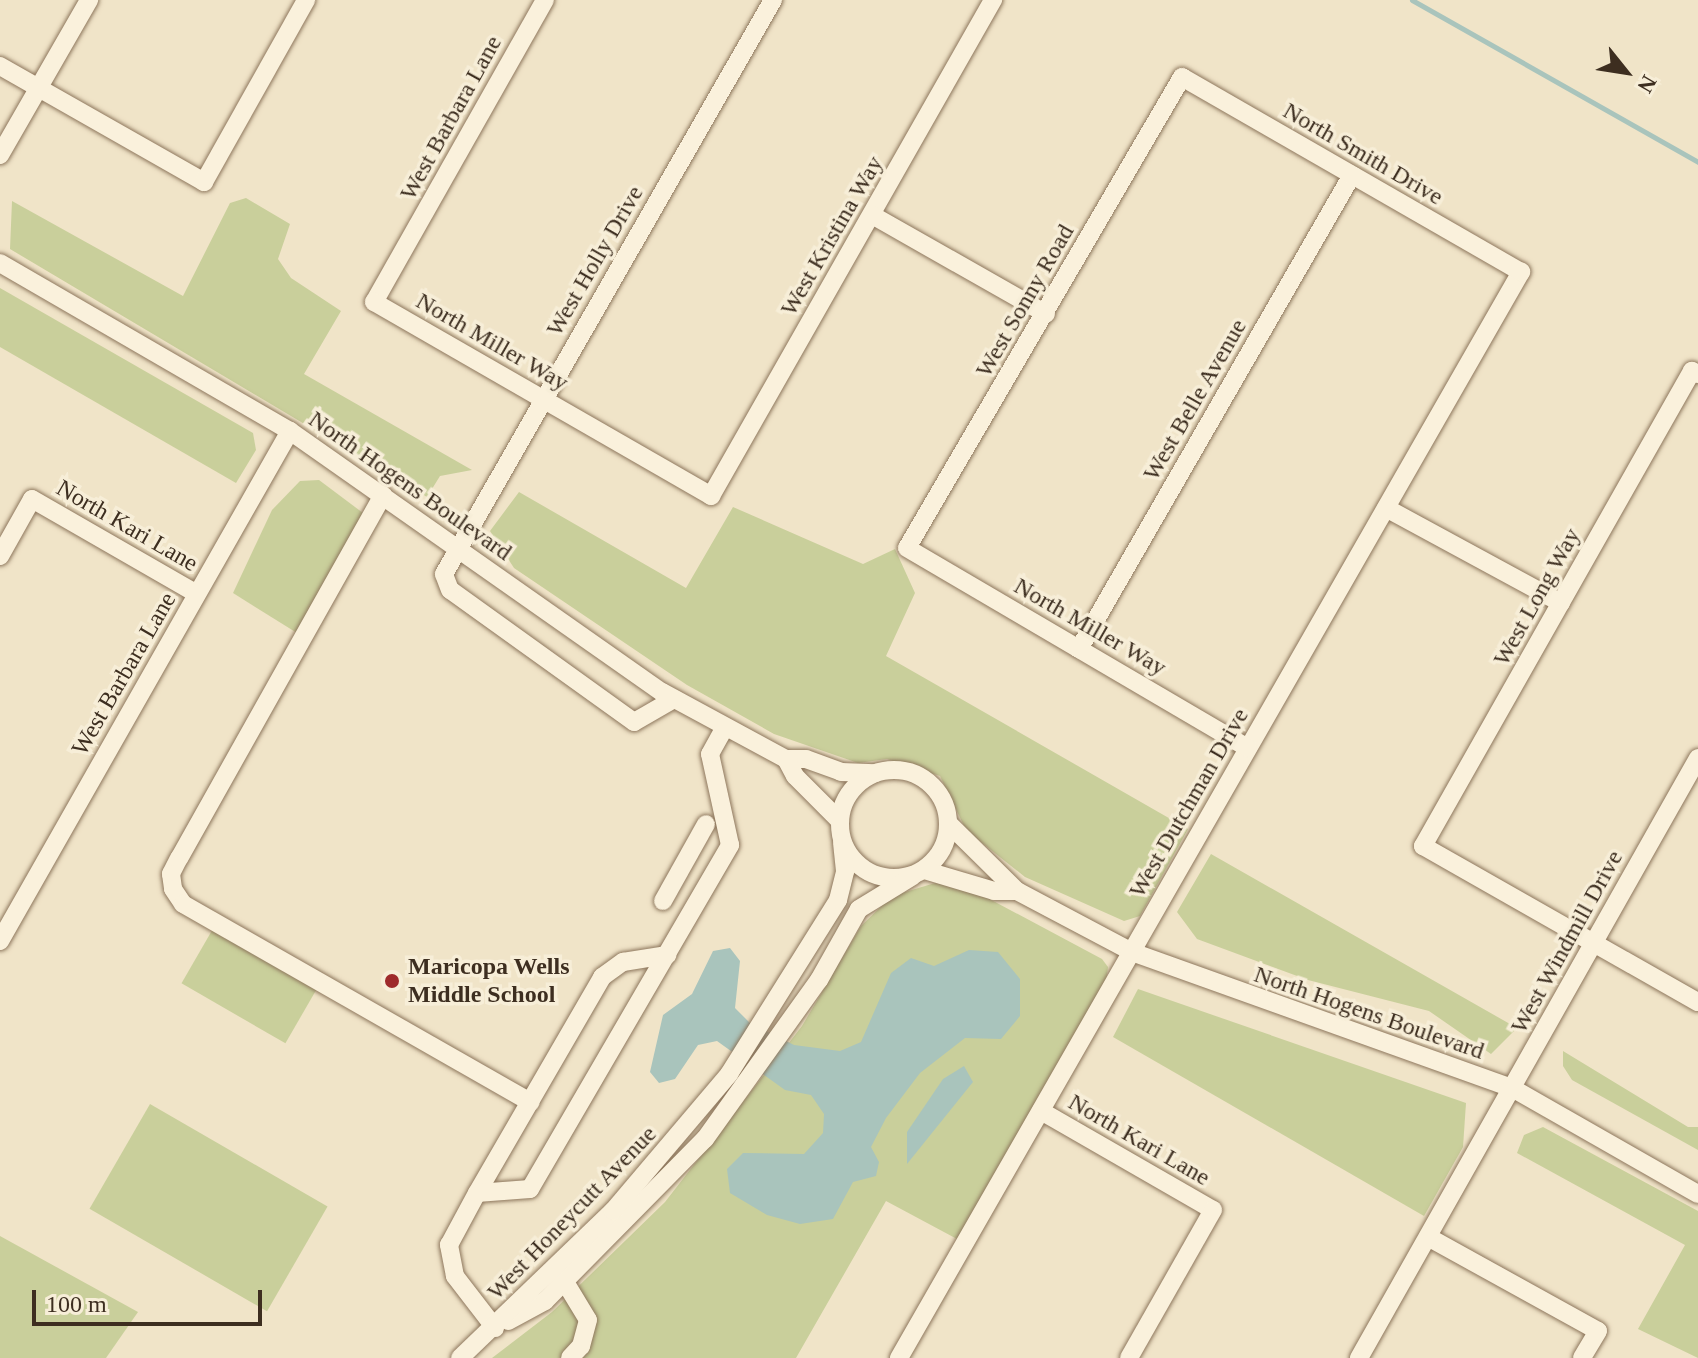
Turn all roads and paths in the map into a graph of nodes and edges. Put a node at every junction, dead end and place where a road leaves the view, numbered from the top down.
1 (89, 0) edge
2 (306, 0) edge
3 (773, 0) edge
4 (993, 0) edge
5 (537, 3) edge
6 (0, 66) edge
7 (1182, 77) joint
8 (39, 88) junction
9 (0, 155) edge
10 (1352, 175) junction
11 (872, 215) junction
12 (0, 263) edge
13 (1521, 272) joint
14 (374, 302) joint
15 (1046, 314) junction
16 (1695, 373) edge
17 (543, 399) junction
18 (290, 431) junction
19 (383, 495) junction
20 (711, 496) joint
21 (1386, 508) junction
22 (458, 546) junction
23 (907, 548) joint
24 (0, 556) edge
25 (197, 594) junction
26 (1561, 603) junction
27 (1079, 649) junction
28 (674, 699) junction
29 (725, 727) junction
30 (1248, 748) junction
31 (1698, 758) edge
32 (786, 759) junction
33 (875, 773) junction
34 (839, 820) junction
35 (948, 823) junction
36 (706, 824) dead end
37 (842, 843) junction
38 (918, 873) junction
39 (1017, 891) junction
40 (663, 901) dead end
41 (0, 941) edge
42 (1594, 943) junction
43 (1132, 952) junction
44 (667, 955) junction
45 (1698, 1002) edge
46 (1512, 1088) junction
47 (530, 1102) junction
48 (1041, 1111) junction
49 (477, 1193) junction
50 (1698, 1194) edge
51 (1428, 1237) junction
52 (565, 1282) junction
53 (495, 1328) junction
54 (460, 1358) edge
55 (570, 1358) edge
56 (899, 1358) edge
57 (1129, 1358) edge
58 (1359, 1358) edge
59 (1582, 1358) edge

1 - 8 street
2 - 8 street
3 - 17 street, West Holly Drive
4 - 11 street, West Kristina Way
5 - 14 street, West Barbara Lane
6 - 8 street
7 - 10 street, North Smith Drive
7 - 15 street, West Sonny Road
8 - 9 street
10 - 13 street, North Smith Drive
10 - 27 street, West Belle Avenue
11 - 15 street
11 - 20 street, West Kristina Way
12 - 18 street, North Hogens Boulevard
13 - 21 street, West Dutchman Drive
14 - 17 street, North Miller Way
15 - 23 street, West Sonny Road
16 - 26 street, West Long Way
17 - 20 street, North Miller Way
17 - 22 street, West Holly Drive
18 - 19 street, North Hogens Boulevard
18 - 25 street, West Barbara Lane
19 - 22 street, North Hogens Boulevard
19 - 47 street
21 - 26 street
21 - 30 street, West Dutchman Drive
22 - 28 street, North Hogens Boulevard
22 - 28 street, West Holly Drive
23 - 27 street, North Miller Way
24 - 25 street, North Kari Lane
25 - 41 street, West Barbara Lane
26 - 42 street, West Long Way
27 - 30 street, North Miller Way
28 - 29 street, North Hogens Boulevard
29 - 32 street, North Hogens Boulevard
29 - 44 street
30 - 43 street, West Dutchman Drive
31 - 42 street, West Windmill Drive
32 - 33 street, North Hogens Boulevard
32 - 34 street, North Hogens Boulevard
33 - 34 street
33 - 35 street
34 - 37 street
35 - 38 street
35 - 39 street, North Hogens Boulevard
36 - 40 street
37 - 38 street
37 - 53 street, West Honeycutt Avenue
38 - 39 street, North Hogens Boulevard
38 - 52 street, West Honeycutt Avenue
39 - 43 street, North Hogens Boulevard
42 - 45 street
42 - 46 street, West Windmill Drive
43 - 46 street, North Hogens Boulevard
43 - 48 street, West Dutchman Drive
44 - 47 street
44 - 49 street
46 - 50 street, North Hogens Boulevard
46 - 51 street, West Windmill Drive
47 - 49 street
48 - 56 street, West Dutchman Drive
48 - 57 street, North Kari Lane
49 - 53 street
51 - 58 street, West Windmill Drive
51 - 59 street
52 - 53 street, West Honeycutt Avenue
52 - 55 street
53 - 54 street, West Honeycutt Avenue

